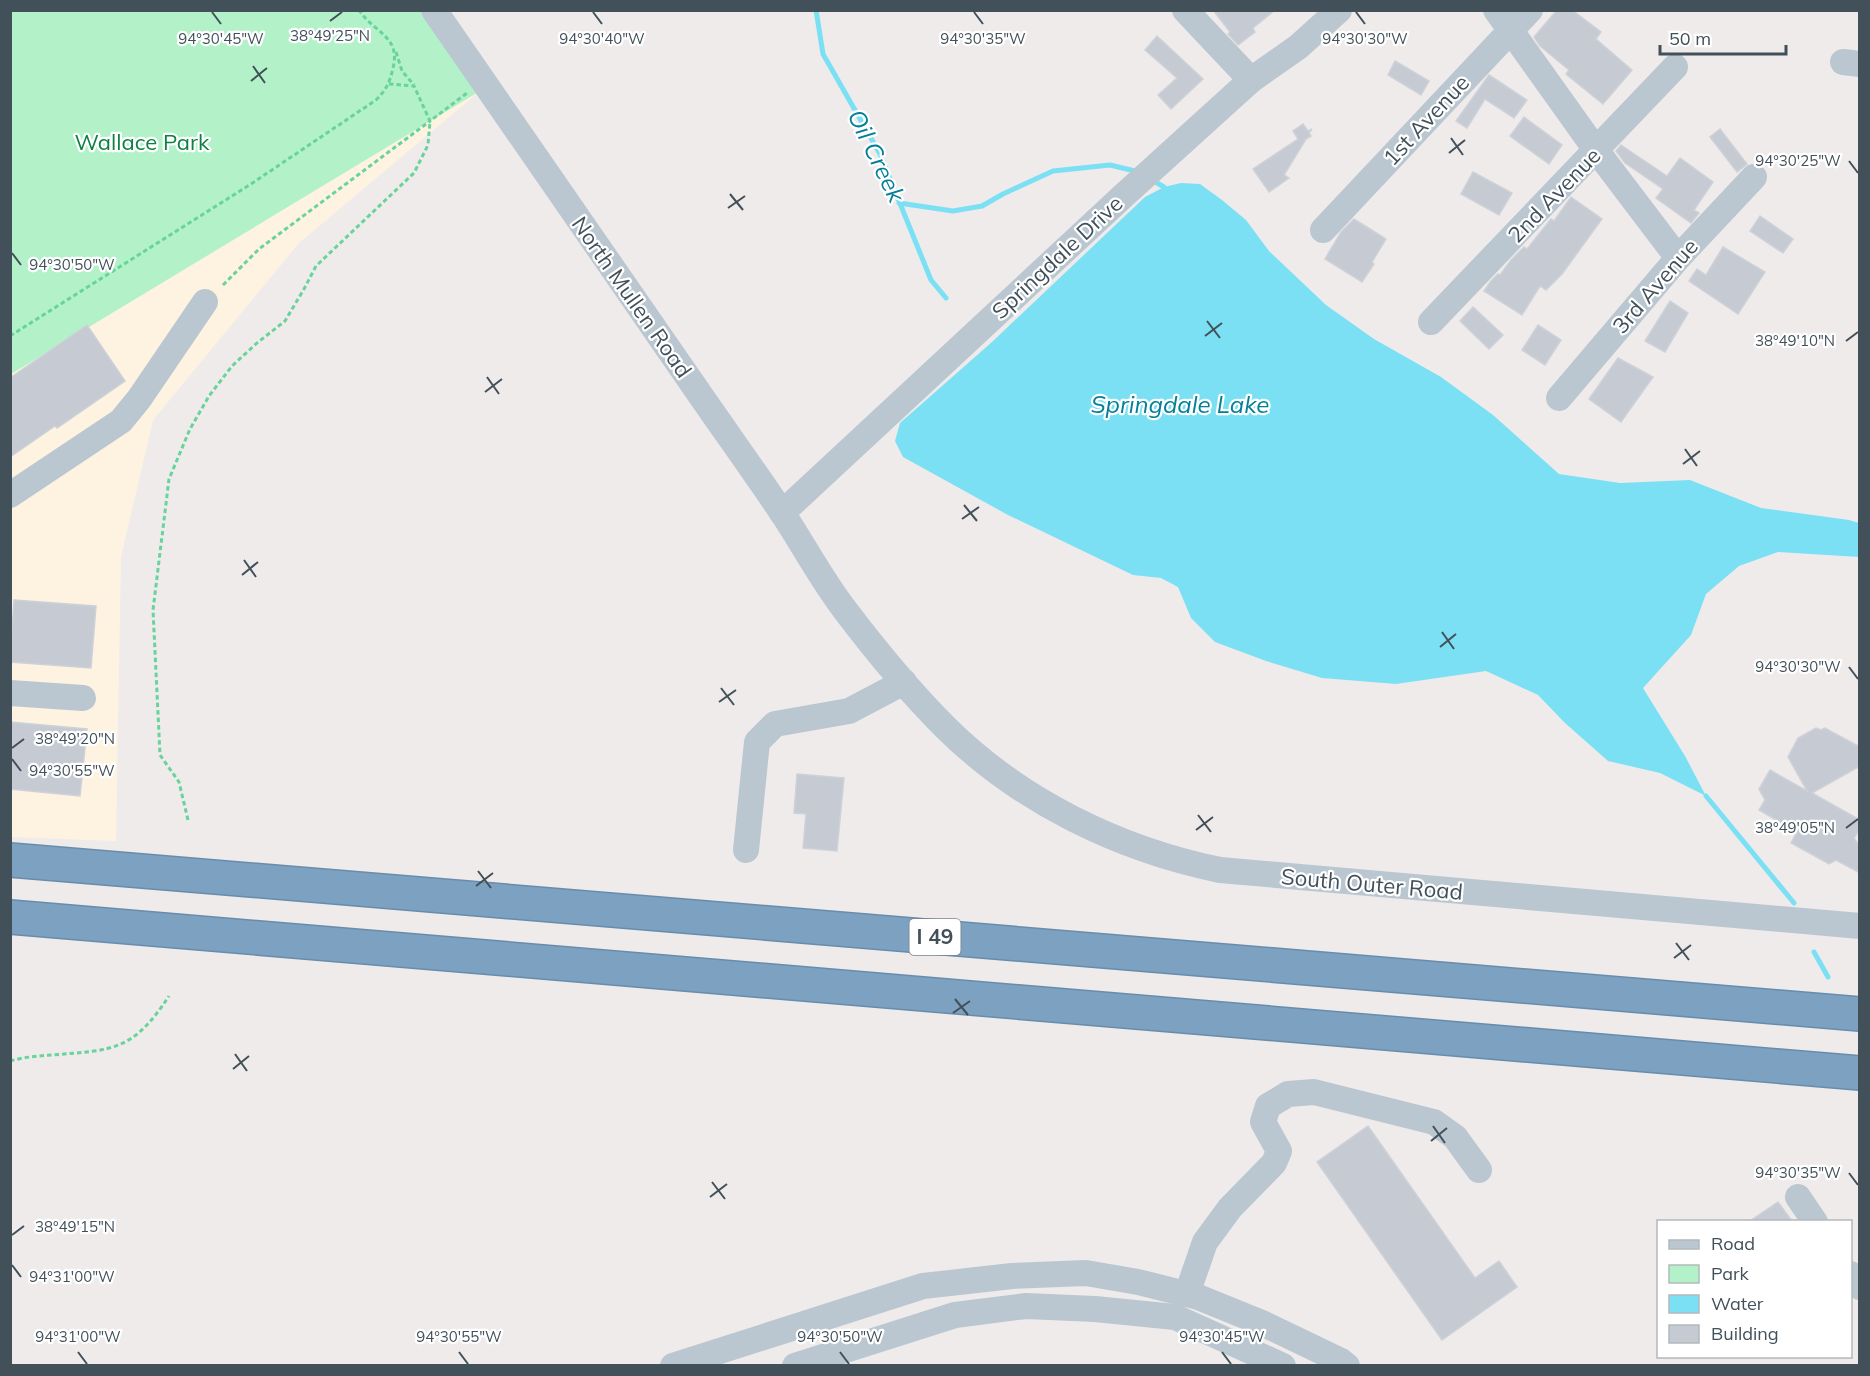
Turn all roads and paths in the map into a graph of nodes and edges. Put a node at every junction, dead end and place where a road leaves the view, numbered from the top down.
1 (359, 10) edge
2 (434, 10) edge
3 (1185, 10) edge
4 (1339, 10) edge
5 (1530, 10) edge
6 (1503, 21) edge
7 (394, 48) junction
8 (1675, 67) dead end
9 (1251, 80) junction
10 (483, 81) junction
11 (389, 84) junction
12 (414, 86) junction
13 (430, 120) junction
14 (1596, 150) junction
15 (1754, 177) dead end
16 (1323, 231) dead end
17 (1678, 258) junction
18 (223, 285) dead end
19 (205, 302) dead end
20 (1431, 322) dead end
21 (10, 336) edge
22 (1559, 398) dead end
23 (10, 495) edge
24 (782, 513) junction
25 (904, 682) junction
26 (10, 693) edge
27 (83, 698) dead end
28 (188, 820) dead end
29 (746, 850) dead end
30 (10, 860) edge
31 (10, 917) edge
32 (1860, 926) edge
33 (169, 996) dead end
34 (1860, 1014) edge
35 (10, 1061) edge
36 (1860, 1074) edge
37 (1479, 1170) dead end
38 (1798, 1197) dead end
39 (1814, 1220) edge
40 (1187, 1294) junction
41 (673, 1365) edge
42 (795, 1365) edge
43 (1283, 1365) edge
44 (1347, 1365) edge

1 - 7 path
2 - 10 street
3 - 9 street
4 - 9 street, Springdale Drive
5 - 6 street, 1st Avenue
6 - 14 street
6 - 16 street, 1st Avenue
7 - 11 path
7 - 12 path
8 - 14 street, 2nd Avenue
9 - 24 street, Springdale Drive
10 - 13 path
10 - 24 street, North Mullen Road
11 - 12 path
11 - 21 path
12 - 13 path
13 - 18 path
13 - 28 path
14 - 17 street
14 - 20 street, 2nd Avenue
15 - 17 street, 3rd Avenue
17 - 22 street, 3rd Avenue
19 - 23 street
24 - 25 street, North Mullen Road
25 - 29 street
25 - 32 street, South Outer Road
26 - 27 street
30 - 34 highway, I 49
31 - 36 highway
33 - 35 path
37 - 40 street
38 - 39 street
40 - 41 street
40 - 44 street
42 - 43 street

